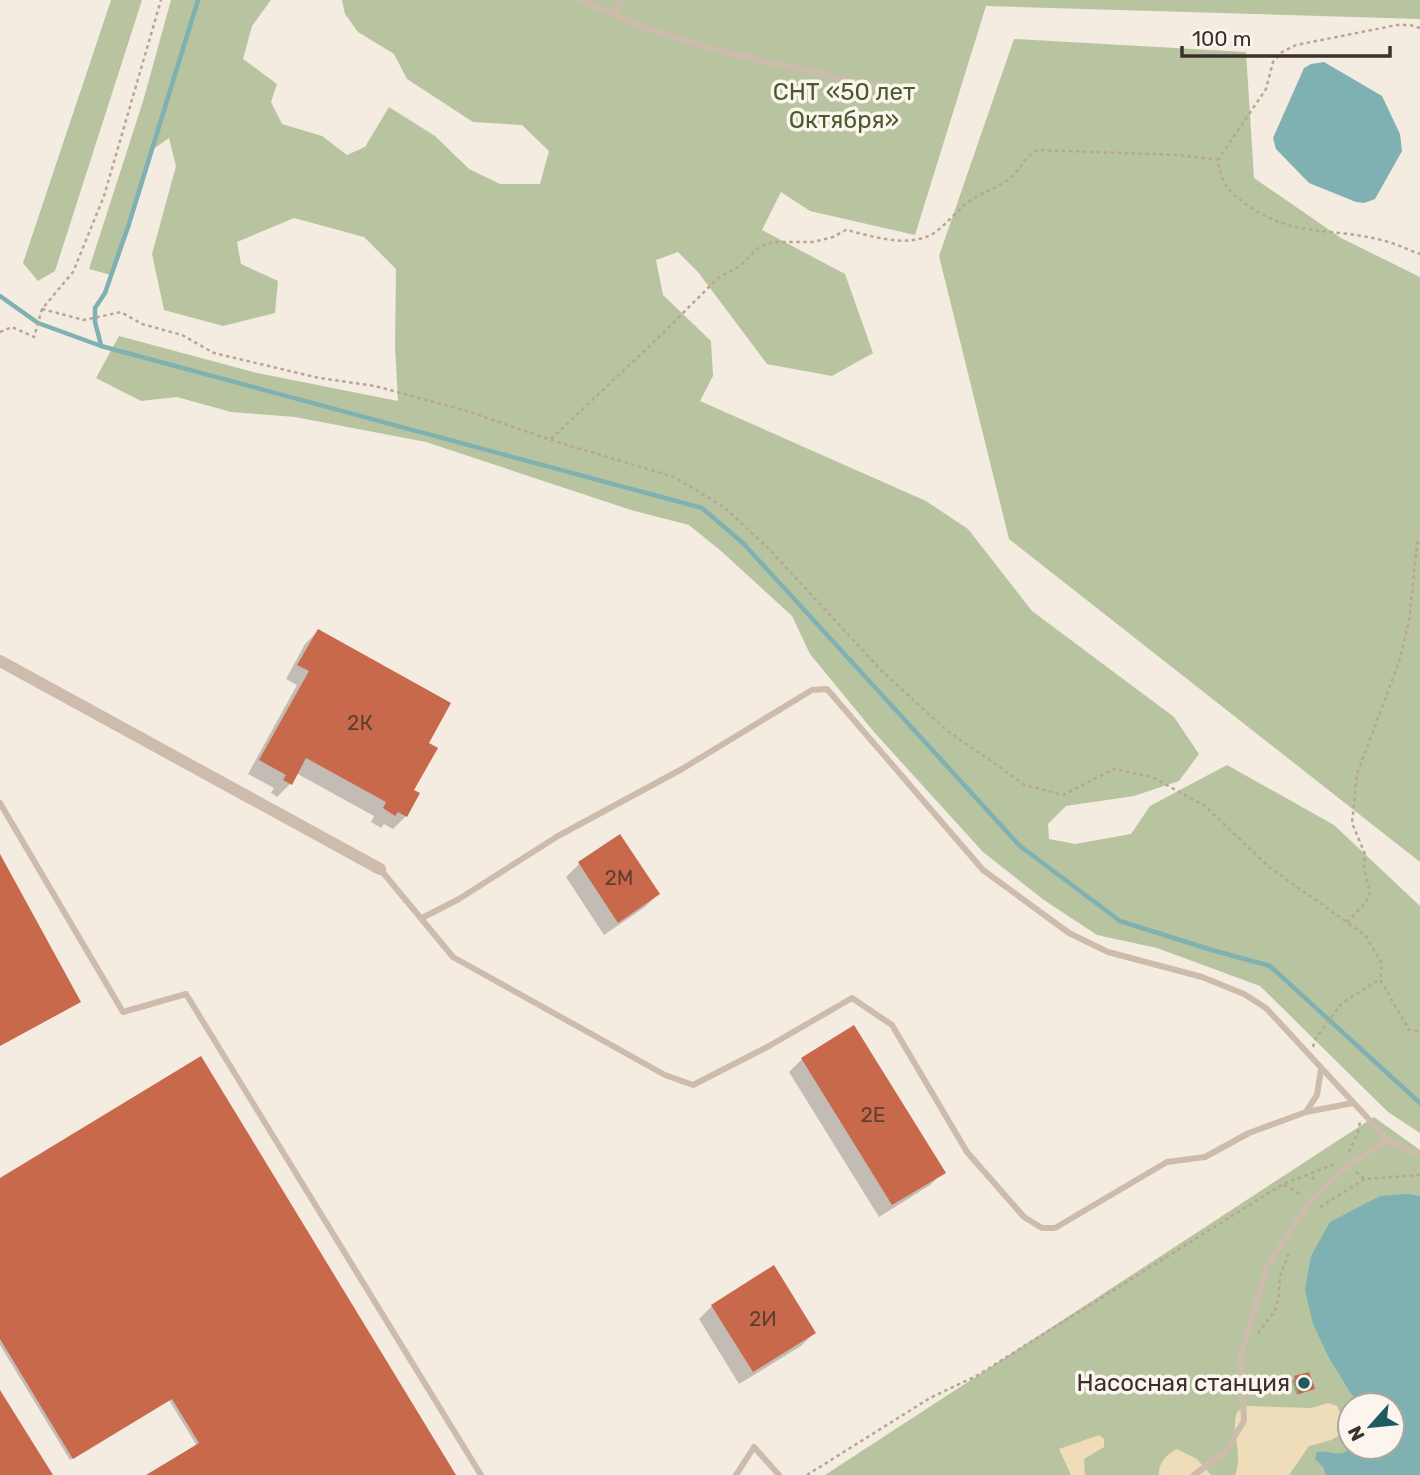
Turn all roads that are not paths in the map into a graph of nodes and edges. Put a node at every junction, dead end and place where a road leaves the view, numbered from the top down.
1 (581, 0) edge
2 (621, 0) edge
3 (614, 14) junction
4 (885, 88) dead end
5 (0, 661) edge
6 (0, 803) edge
7 (380, 869) joint
8 (422, 918) junction
9 (1321, 1069) junction
10 (1353, 1103) junction
11 (1306, 1112) junction
12 (1388, 1140) junction
13 (1420, 1155) edge
14 (481, 1475) edge
15 (736, 1475) edge
16 (779, 1475) edge
17 (1194, 1475) edge

1 - 3 lane
2 - 3 lane
3 - 4 lane
5 - 7 street
6 - 14 lane
7 - 8 lane
8 - 9 lane
8 - 11 lane
9 - 10 lane
9 - 11 lane
10 - 11 lane
10 - 12 lane
12 - 13 lane
12 - 17 lane
15 - 16 lane

